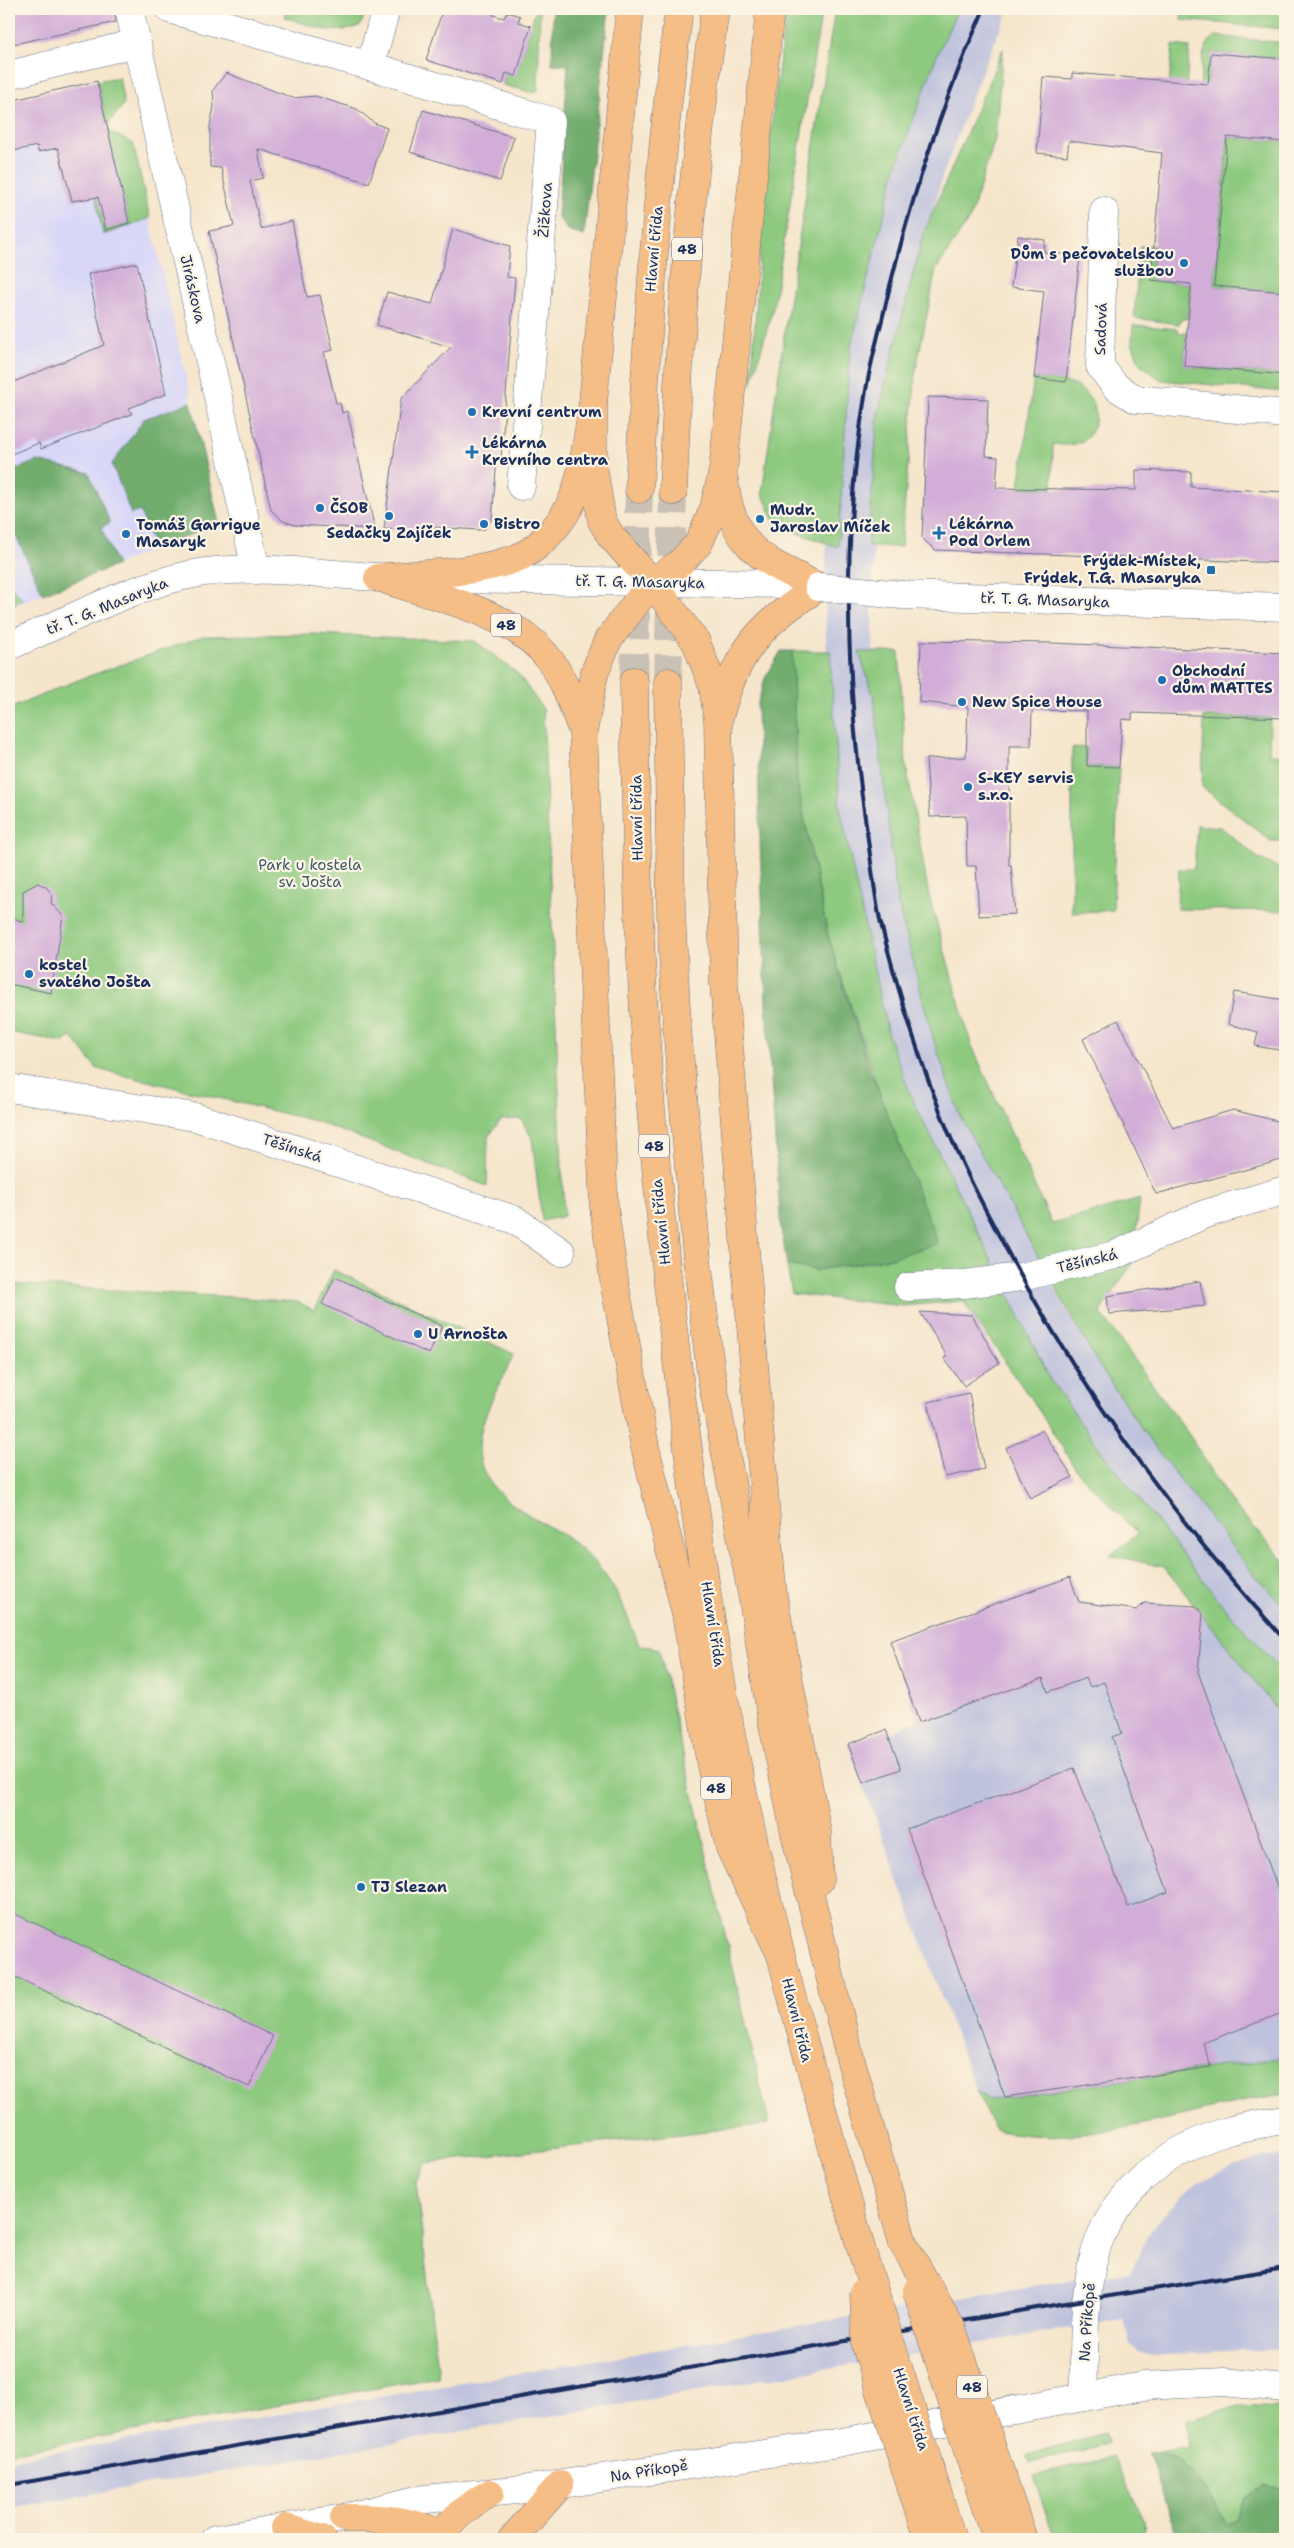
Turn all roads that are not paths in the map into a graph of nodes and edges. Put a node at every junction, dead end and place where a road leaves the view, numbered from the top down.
1 (129, 9) edge
2 (169, 9) edge
3 (386, 9) edge
4 (630, 9) edge
5 (679, 9) edge
6 (715, 9) edge
7 (770, 9) edge
8 (136, 44) junction
9 (370, 66) junction
10 (9, 75) edge
11 (1104, 212) dead end
12 (593, 403) junction
13 (1285, 414) edge
14 (723, 471) junction
15 (521, 486) dead end
16 (639, 489) tunnel mouth
17 (673, 491) tunnel mouth
18 (256, 570) junction
19 (378, 578) junction
20 (652, 582) junction
21 (787, 587) junction
22 (819, 587) joint
23 (1285, 607) edge
24 (9, 646) edge
25 (634, 681) tunnel mouth
26 (668, 682) tunnel mouth
27 (718, 720) junction
28 (583, 732) junction
29 (9, 1088) edge
30 (1285, 1190) edge
31 (561, 1252) dead end
32 (908, 1287) dead end
33 (763, 1598) junction
34 (698, 1611) junction
35 (1285, 2120) edge
36 (903, 2243) junction
37 (863, 2254) junction
38 (1285, 2388) edge
39 (1084, 2396) junction
40 (560, 2485) junction
41 (490, 2493) junction
42 (344, 2518) junction
43 (285, 2528) junction
44 (444, 2538) edge
45 (215, 2539) edge
46 (322, 2539) edge
47 (512, 2539) edge
48 (928, 2539) edge
49 (952, 2539) edge
50 (996, 2539) edge
51 (1023, 2539) edge

1 - 8 street, Jiráskova
2 - 9 street, Žižkova
3 - 9 street
4 - 12 main road, 48
5 - 16 main road, Hlavní třída / 48
6 - 17 main road, 48
7 - 14 main road, 48
8 - 10 street
8 - 18 street, Jiráskova
9 - 15 street, Žižkova
11 - 13 street, Sadová
12 - 19 main road, 48
12 - 20 main road, 48
14 - 20 main road, 48
14 - 21 main road, 48
18 - 19 street, tř. T. G. Masaryka
18 - 24 street, tř. T. G. Masaryka
19 - 20 street, tř. T. G. Masaryka
19 - 28 main road, 48
20 - 21 street, tř. T. G. Masaryka
20 - 27 main road, 48
20 - 28 main road, 48
21 - 22 main road, 48
21 - 27 main road, 48
22 - 23 street, tř. T. G. Masaryka, bridge
25 - 34 main road, Hlavní třída / 48
26 - 33 main road, 48
27 - 33 main road, 48
28 - 34 main road, 48
29 - 31 street, Těšínská
30 - 32 street, Těšínská
33 - 36 main road, 48
34 - 37 main road, Hlavní třída / 48
35 - 39 street, Na Příkopě
36 - 50 main road, 48, bridge
36 - 51 main road, 48, bridge
37 - 48 main road, 48, bridge
37 - 49 main road, Hlavní třída / 48, bridge
38 - 39 street, Na Příkopě
39 - 40 street, Na Příkopě
40 - 41 street, Na Příkopě
40 - 47 main road
41 - 42 street, Na Příkopě
41 - 44 main road
42 - 43 street, Na Příkopě
42 - 44 main road
43 - 45 street, Na Příkopě
43 - 46 main road

